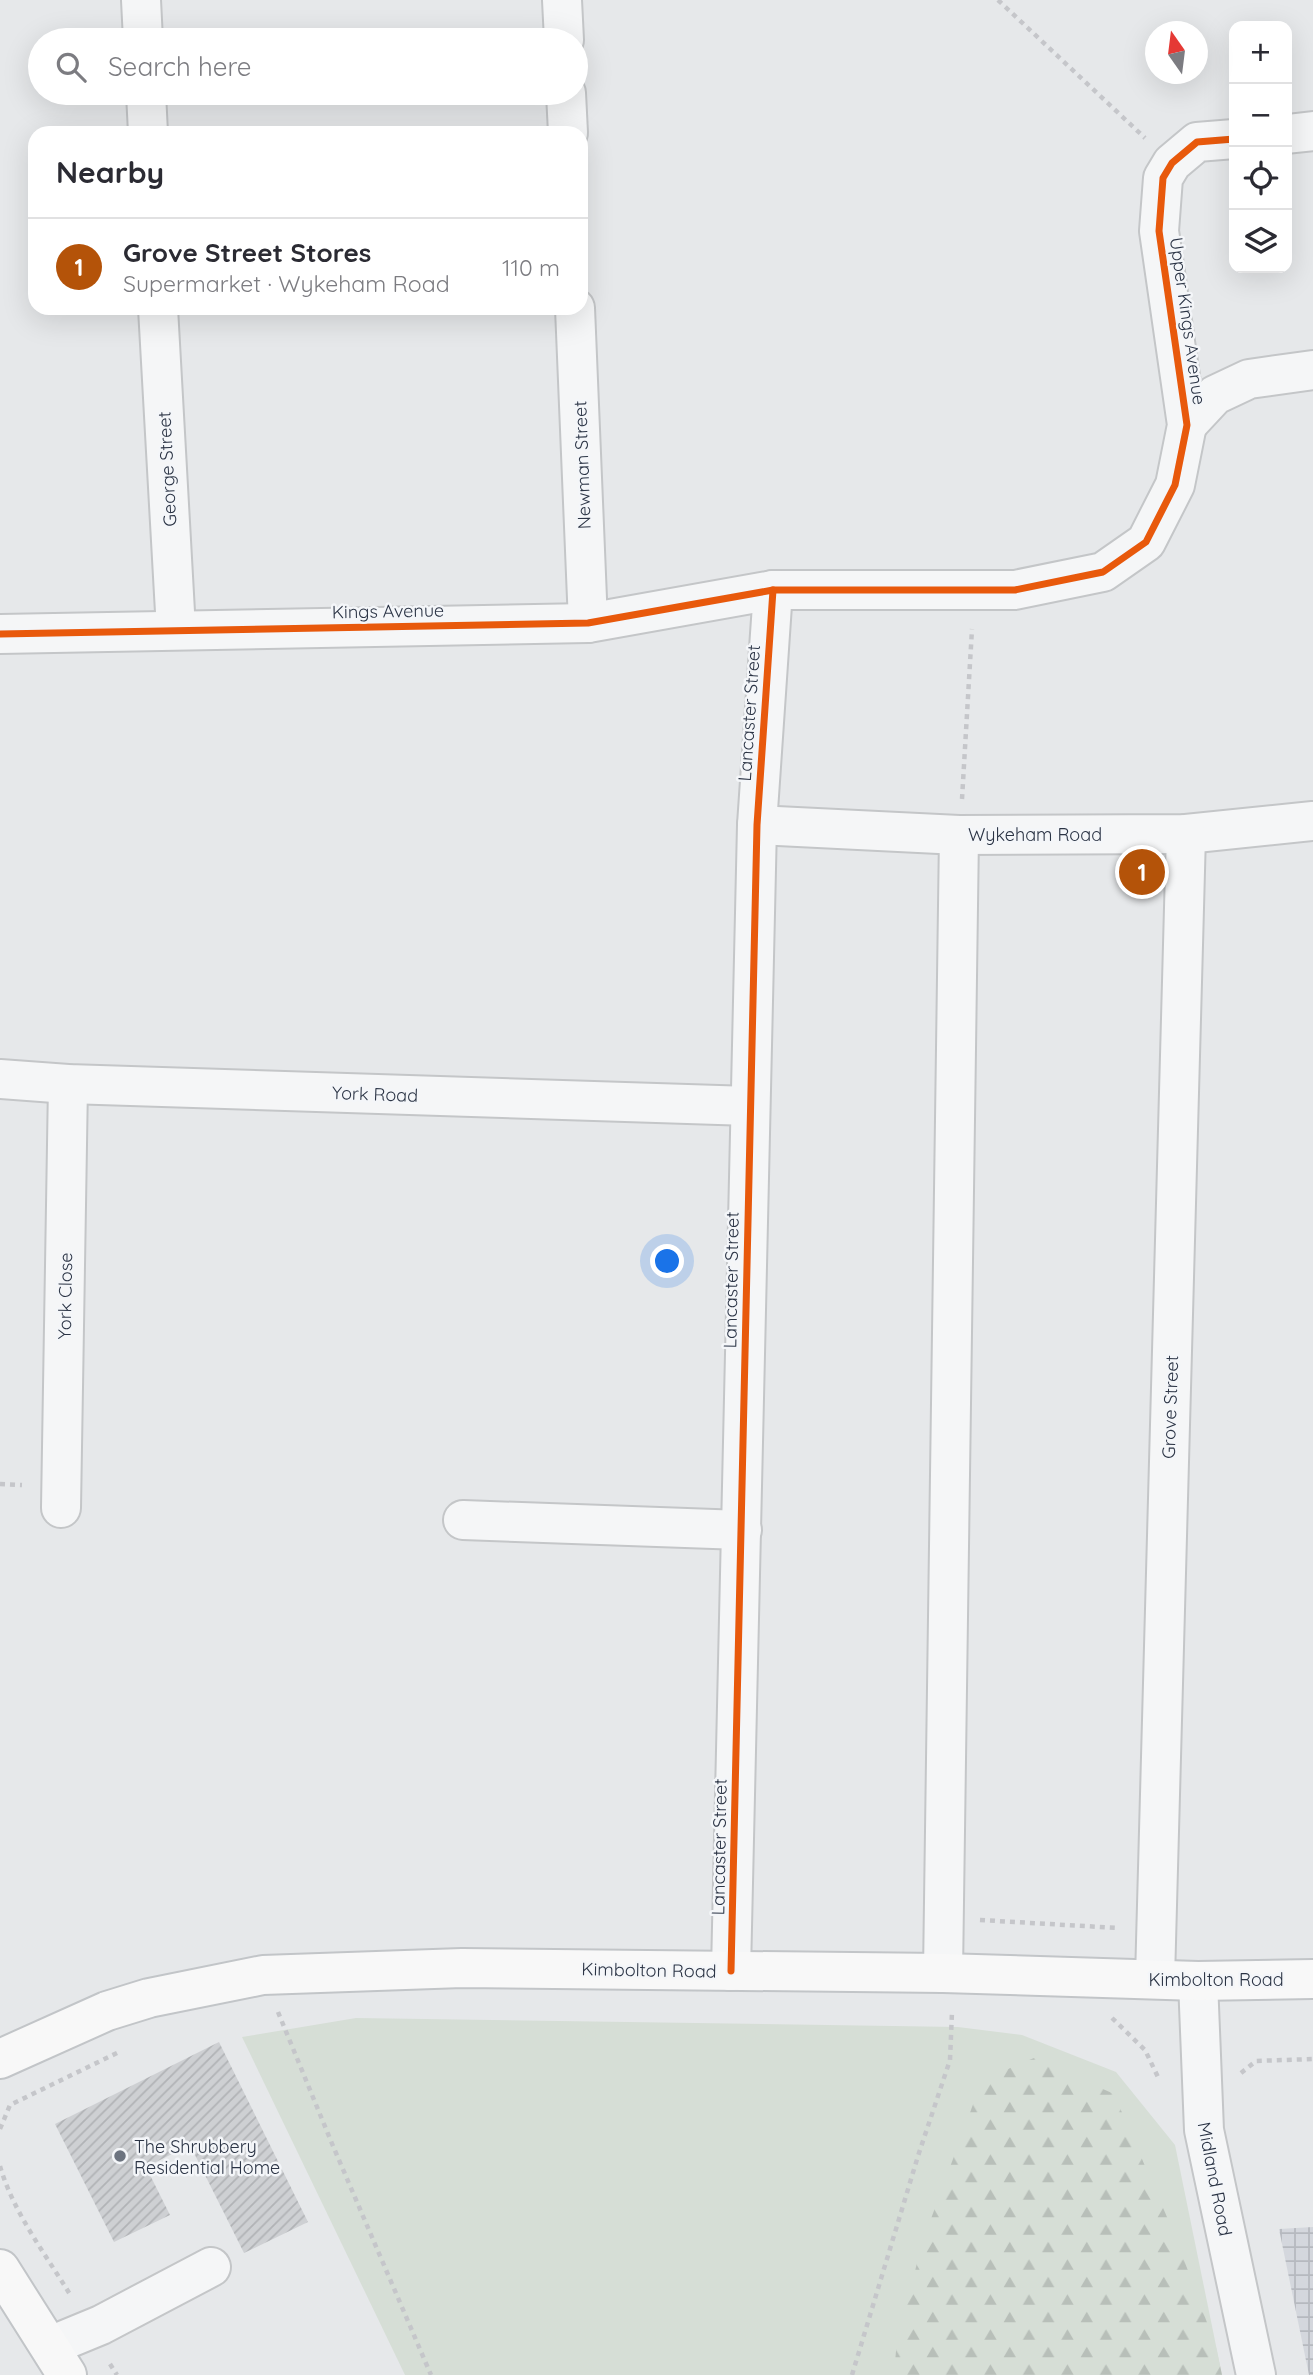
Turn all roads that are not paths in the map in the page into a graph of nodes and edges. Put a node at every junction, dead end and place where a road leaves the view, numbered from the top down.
1 (141, 0) edge
2 (562, 0) edge
3 (142, 28) edge
4 (563, 28) edge
5 (147, 105) edge
6 (567, 105) edge
7 (148, 126) edge
8 (568, 126) edge
9 (1313, 131) edge
10 (1292, 133) edge
11 (1229, 139) edge
12 (158, 315) edge
13 (575, 315) edge
14 (1313, 370) edge
15 (1187, 425) junction
16 (773, 590) junction
17 (588, 623) junction
18 (176, 630) junction
19 (0, 634) edge
20 (1313, 821) edge
21 (757, 825) junction
22 (1186, 834) junction
23 (960, 835) junction
24 (0, 1079) edge
25 (68, 1084) junction
26 (750, 1106) junction
27 (61, 1508) dead end
28 (463, 1520) dead end
29 (742, 1530) junction
30 (731, 1971) junction
31 (943, 1973) junction
32 (1155, 1979) junction
33 (1313, 1979) edge
34 (1198, 1981) junction
35 (0, 2059) edge
36 (211, 2267) dead end
37 (0, 2269) edge
38 (58, 2361) edge
39 (1256, 2375) edge

1 - 3 street
2 - 4 street
5 - 7 street
6 - 8 street
9 - 10 street
11 - 15 street, Upper Kings Avenue
12 - 18 street, George Street
13 - 17 street, Newman Street
14 - 15 street, Upper Kings Avenue
15 - 16 street, Upper Kings Avenue
16 - 17 street, Kings Avenue
16 - 21 street, Lancaster Street
17 - 18 street, Kings Avenue
18 - 19 street, Kings Avenue
20 - 22 street, Wykeham Road
21 - 23 street, Wykeham Road
21 - 26 street, Lancaster Street
22 - 23 street, Wykeham Road
22 - 32 street, Grove Street
23 - 31 street
24 - 25 street, York Road
25 - 26 street, York Road
25 - 27 street, York Close
26 - 29 street, Lancaster Street
28 - 29 street
29 - 30 street, Lancaster Street
30 - 31 main road, Kimbolton Road
30 - 35 main road, Kimbolton Road
31 - 32 main road, Kimbolton Road
32 - 34 main road, Kimbolton Road
33 - 34 main road, Kimbolton Road
34 - 39 street, Midland Road
36 - 38 street
37 - 38 main road

